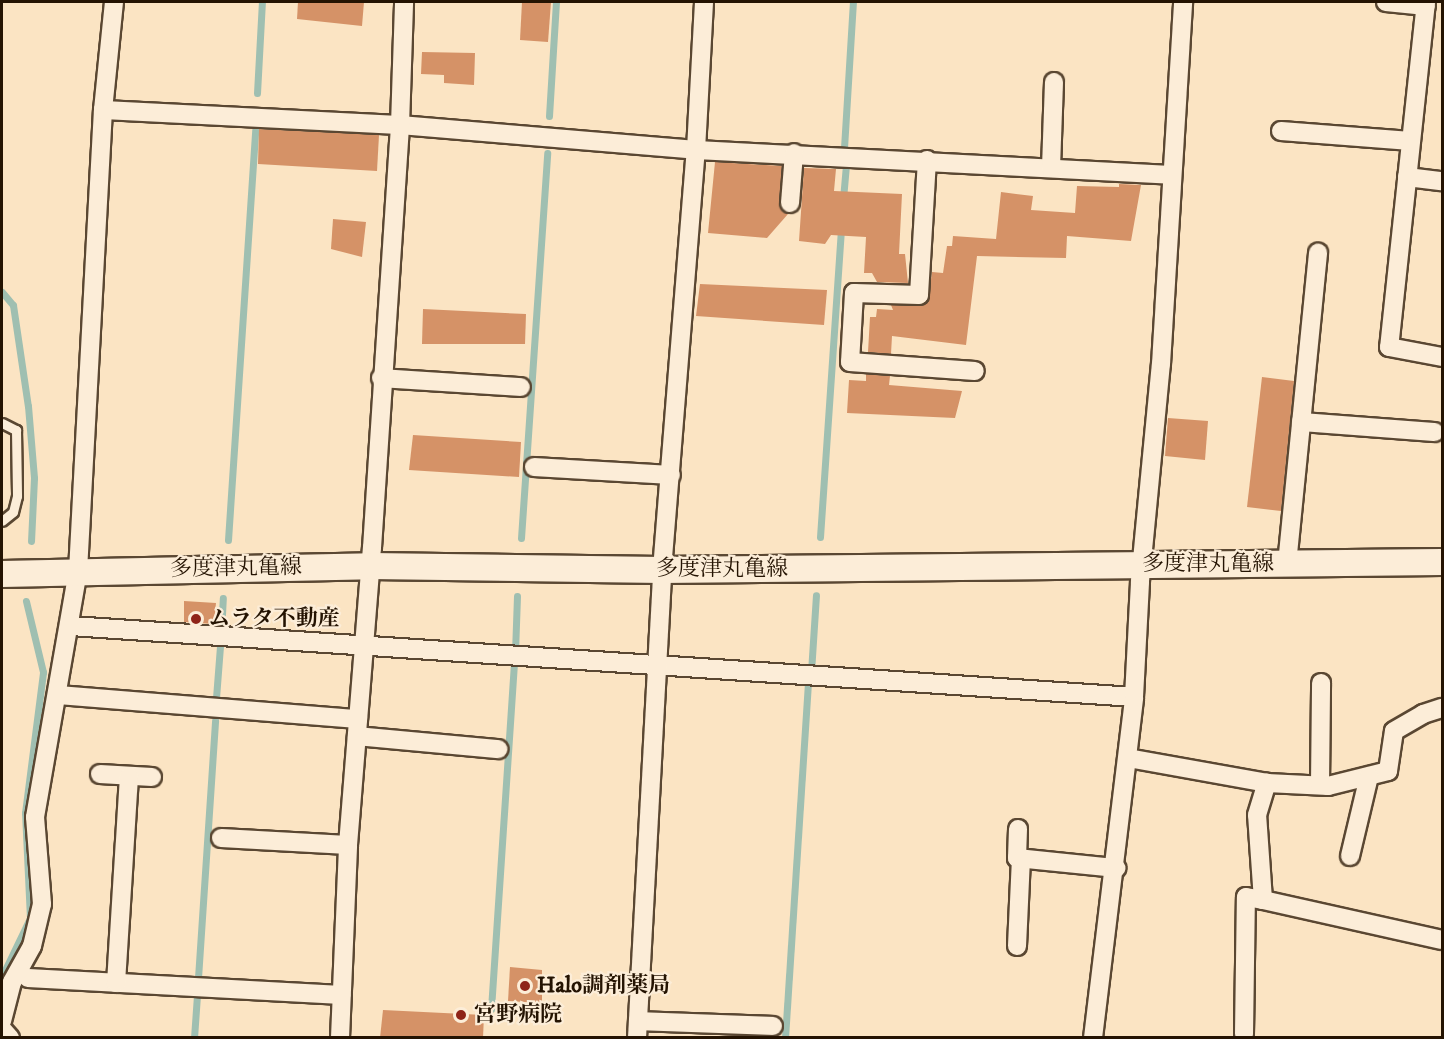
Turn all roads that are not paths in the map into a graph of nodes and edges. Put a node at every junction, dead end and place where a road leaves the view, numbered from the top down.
1 (114, 2) edge
2 (404, 2) edge
3 (704, 2) edge
4 (1183, 2) edge
5 (1386, 2) edge
6 (1426, 4) edge
7 (1054, 82) dead end
8 (103, 110) junction
9 (400, 125) junction
10 (1281, 130) dead end
11 (1411, 141) junction
12 (696, 150) junction
13 (794, 153) junction
14 (927, 160) junction
15 (1051, 168) junction
16 (1171, 175) junction
17 (1407, 177) junction
18 (1443, 181) edge
19 (790, 203) dead end
20 (1318, 253) dead end
21 (1443, 357) edge
22 (975, 371) dead end
23 (381, 378) junction
24 (521, 387) dead end
25 (1301, 422) junction
26 (2, 423) edge
27 (1435, 432) dead end
28 (534, 467) dead end
29 (671, 475) junction
30 (2, 521) edge
31 (1443, 562) edge
32 (1287, 564) junction
33 (1142, 565) junction
34 (371, 566) junction
35 (662, 570) junction
36 (78, 571) junction
37 (2, 574) edge
38 (71, 626) junction
39 (364, 646) junction
40 (657, 665) junction
41 (1321, 683) dead end
42 (58, 695) junction
43 (1134, 696) junction
44 (1443, 708) edge
45 (358, 728) junction
46 (498, 749) dead end
47 (1128, 758) junction
48 (100, 774) dead end
49 (129, 776) junction
50 (1369, 776) junction
51 (152, 777) dead end
52 (1267, 783) junction
53 (1320, 785) junction
54 (1018, 829) dead end
55 (221, 838) dead end
56 (348, 845) junction
57 (1350, 856) dead end
58 (1021, 859) junction
59 (1116, 868) junction
60 (1263, 900) junction
61 (1443, 940) edge
62 (1017, 946) dead end
63 (28, 978) dead end
64 (116, 983) junction
65 (342, 995) junction
66 (2, 1021) edge
67 (772, 1026) dead end
68 (2, 1029) edge
69 (638, 1029) edge
70 (1244, 1034) dead end
71 (10, 1038) edge
72 (340, 1038) edge
73 (1093, 1038) edge

1 - 8 street
2 - 9 street
3 - 12 street
4 - 16 street
5 - 6 street
6 - 11 street
7 - 15 street
8 - 9 street
8 - 36 street
9 - 12 street
9 - 23 street
10 - 11 street
11 - 17 street
12 - 13 street
12 - 29 street
13 - 14 street
13 - 19 street
14 - 15 street
14 - 22 street
15 - 16 street
16 - 33 street
17 - 18 street
17 - 21 street
20 - 25 street
23 - 24 street
23 - 34 street
25 - 27 street
25 - 32 street
26 - 30 lane
28 - 29 street
29 - 35 street
31 - 32 main road, 多度津丸亀線
32 - 33 main road, 多度津丸亀線
33 - 35 main road, 多度津丸亀線
33 - 43 street
34 - 35 main road, 多度津丸亀線
34 - 36 main road, 多度津丸亀線
34 - 39 street
35 - 40 street
36 - 37 main road, 多度津丸亀線
36 - 38 street
38 - 39 street
38 - 42 street
39 - 40 street
39 - 45 street
40 - 43 street
40 - 69 street
41 - 53 street
42 - 45 street
42 - 66 street
43 - 47 street
44 - 50 street
45 - 46 street
45 - 56 street
47 - 52 street
47 - 59 street
48 - 49 street
49 - 51 street
49 - 64 street
50 - 53 street
50 - 57 street
52 - 53 street
52 - 60 street
54 - 58 street
55 - 56 street
56 - 65 street
58 - 59 street
58 - 62 street
59 - 73 street
60 - 61 street
60 - 70 street
63 - 64 street
64 - 65 street
65 - 72 street
67 - 69 street
68 - 71 street

